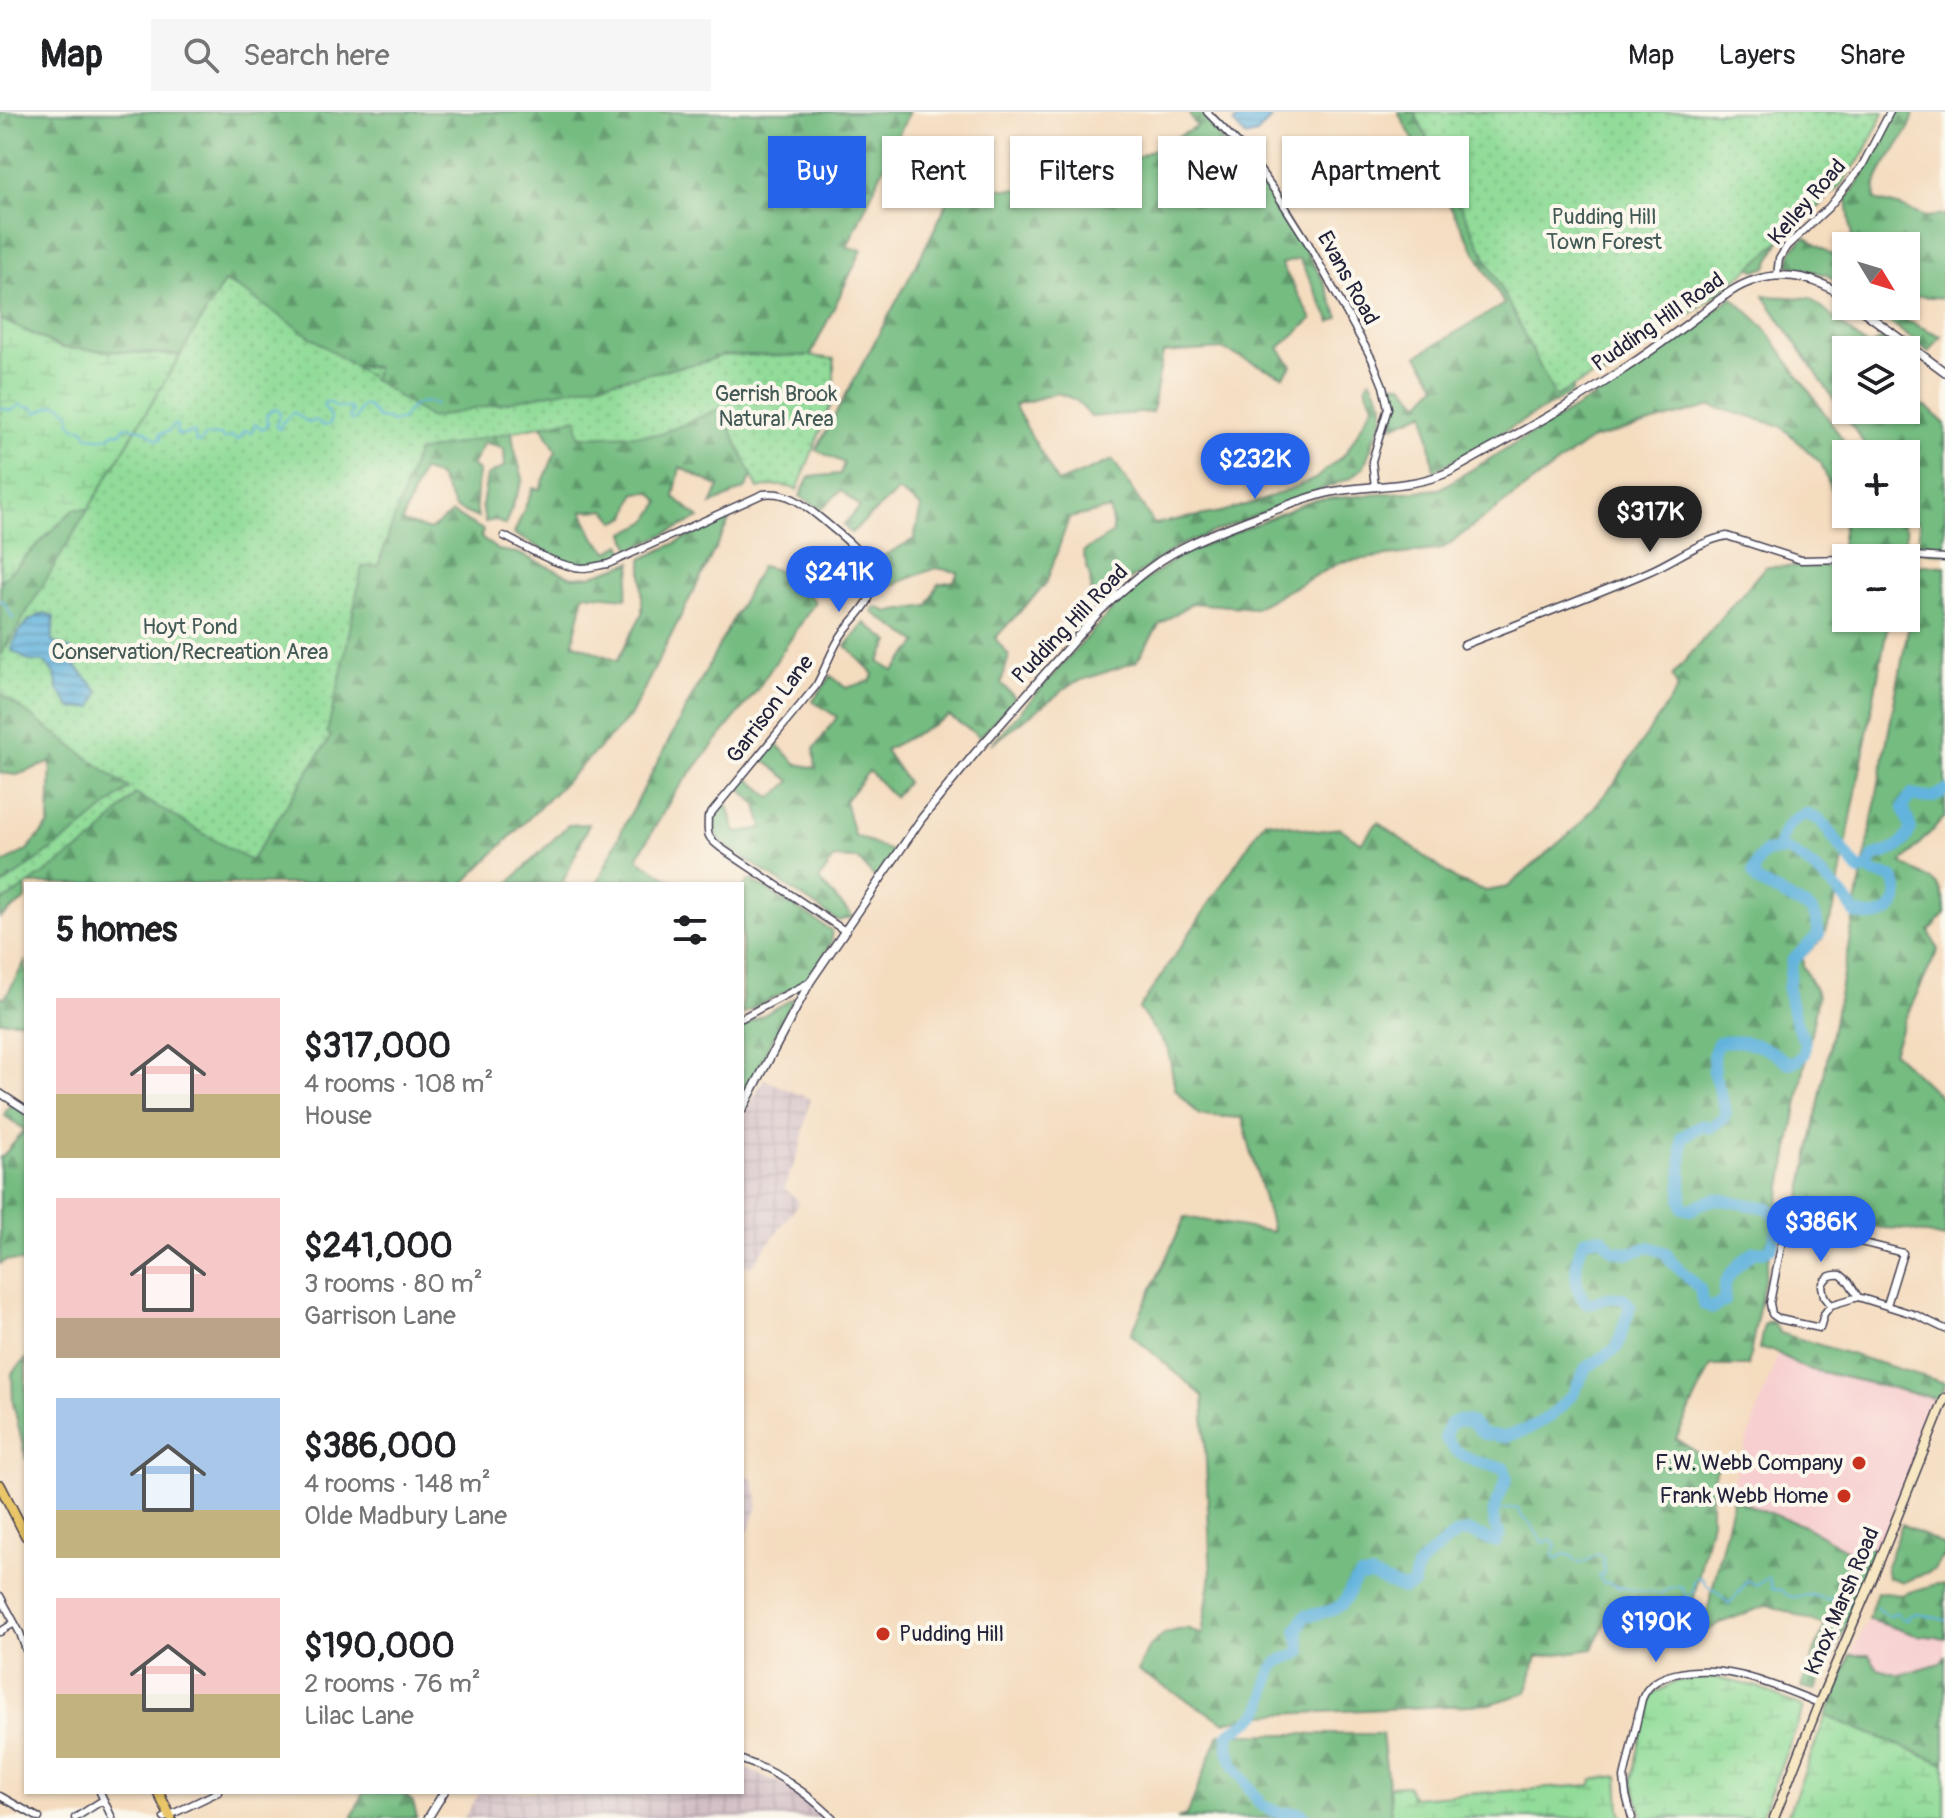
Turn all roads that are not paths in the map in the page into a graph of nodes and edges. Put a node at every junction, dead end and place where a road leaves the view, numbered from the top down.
1 (1207, 112) edge
2 (1890, 112) edge
3 (1777, 275) junction
4 (1832, 289) edge
5 (1875, 320) edge
6 (1945, 372) edge
7 (1375, 487) junction
8 (504, 536) dead end
9 (1920, 556) edge
10 (1945, 558) edge
11 (1832, 559) edge
12 (1464, 645) dead end
13 (845, 931) junction
14 (810, 982) junction
15 (744, 1017) edge
16 (0, 1093) edge
17 (744, 1106) edge
18 (24, 1109) edge
19 (1858, 1297) junction
20 (1831, 1305) junction
21 (1887, 1305) junction
22 (1945, 1329) edge
23 (1945, 1398) edge
24 (0, 1485) edge
25 (24, 1532) edge
26 (0, 1596) edge
27 (14, 1623) junction
28 (0, 1632) edge
29 (24, 1646) edge
30 (1819, 1703) junction
31 (744, 1761) edge
32 (101, 1794) edge
33 (159, 1794) edge
34 (214, 1794) edge
35 (443, 1794) edge
36 (0, 1796) edge
37 (103, 1800) junction
38 (169, 1817) edge
39 (39, 1818) edge
40 (75, 1818) edge
41 (112, 1818) edge
42 (428, 1818) edge
43 (833, 1818) edge
44 (1632, 1818) edge
45 (1774, 1818) edge

1 - 7 street, Evans Road
2 - 3 street, Kelley Road
3 - 4 street, Pudding Hill Road
3 - 7 street, Pudding Hill Road
5 - 6 street
7 - 13 street, Pudding Hill Road
8 - 13 street, Garrison Lane
9 - 10 street
11 - 12 street
13 - 14 street, Pudding Hill Road
14 - 15 street
14 - 17 street, Pudding Hill Road
16 - 18 street
19 - 20 street
19 - 20 street
19 - 21 street
20 - 21 street
21 - 22 street
23 - 30 main road, Knox Marsh Road
24 - 25 main road
26 - 27 street
27 - 28 street
27 - 29 street
30 - 44 street
30 - 45 main road, Knox Marsh Road
31 - 43 street
32 - 37 street
33 - 38 main road
34 - 38 street
35 - 42 street
36 - 39 street
37 - 40 street
37 - 41 street

